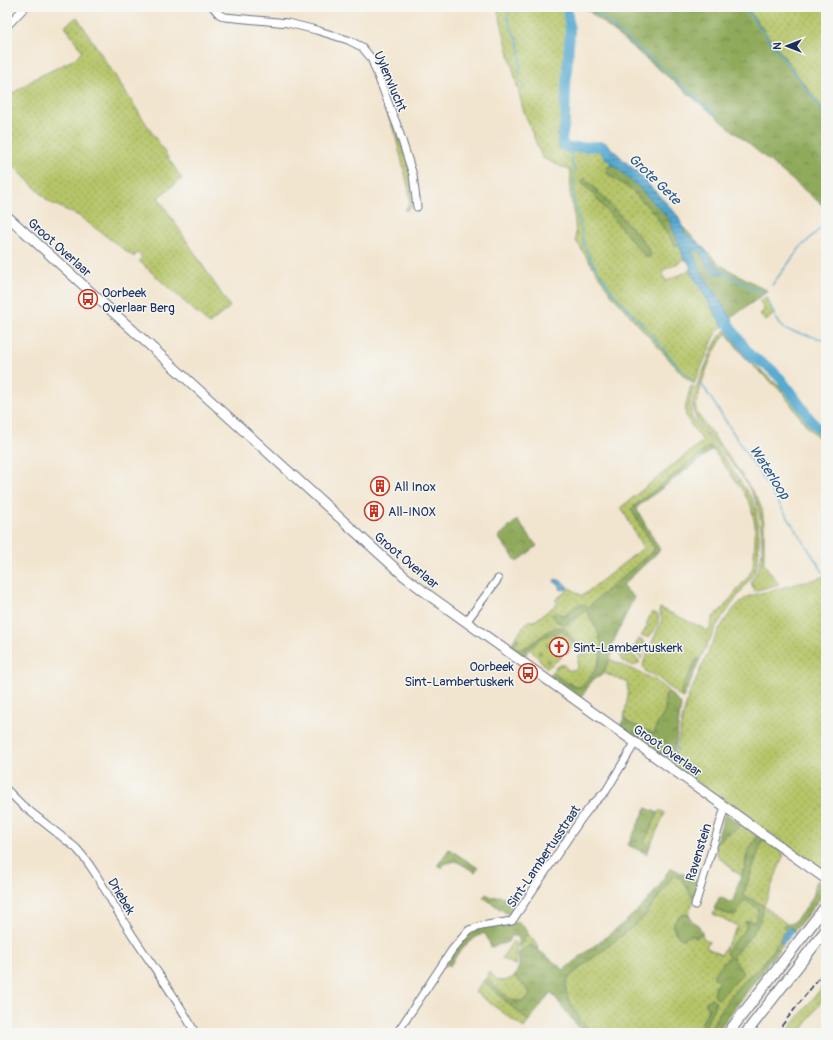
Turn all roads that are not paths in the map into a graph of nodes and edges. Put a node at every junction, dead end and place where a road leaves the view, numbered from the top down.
1 (25, 7) edge
2 (213, 7) edge
3 (7, 26) edge
4 (417, 207) dead end
5 (7, 216) edge
6 (498, 579) dead end
7 (466, 622) junction
8 (635, 743) junction
9 (7, 790) edge
10 (725, 807) junction
11 (826, 880) edge
12 (695, 905) dead end
13 (826, 906) edge
14 (826, 930) edge
15 (195, 1033) edge
16 (397, 1033) edge
17 (728, 1033) edge
18 (746, 1033) edge

1 - 3 street
2 - 4 street, Uylenvlucht
5 - 7 main road, Groot Overlaar
6 - 7 street
7 - 8 main road, Groot Overlaar
8 - 10 main road, Groot Overlaar
8 - 16 street, Sint-Lambertusstraat
9 - 15 street, Driebek
10 - 11 main road, Groot Overlaar
10 - 12 street, Ravenstein
13 - 17 highway
14 - 18 highway

